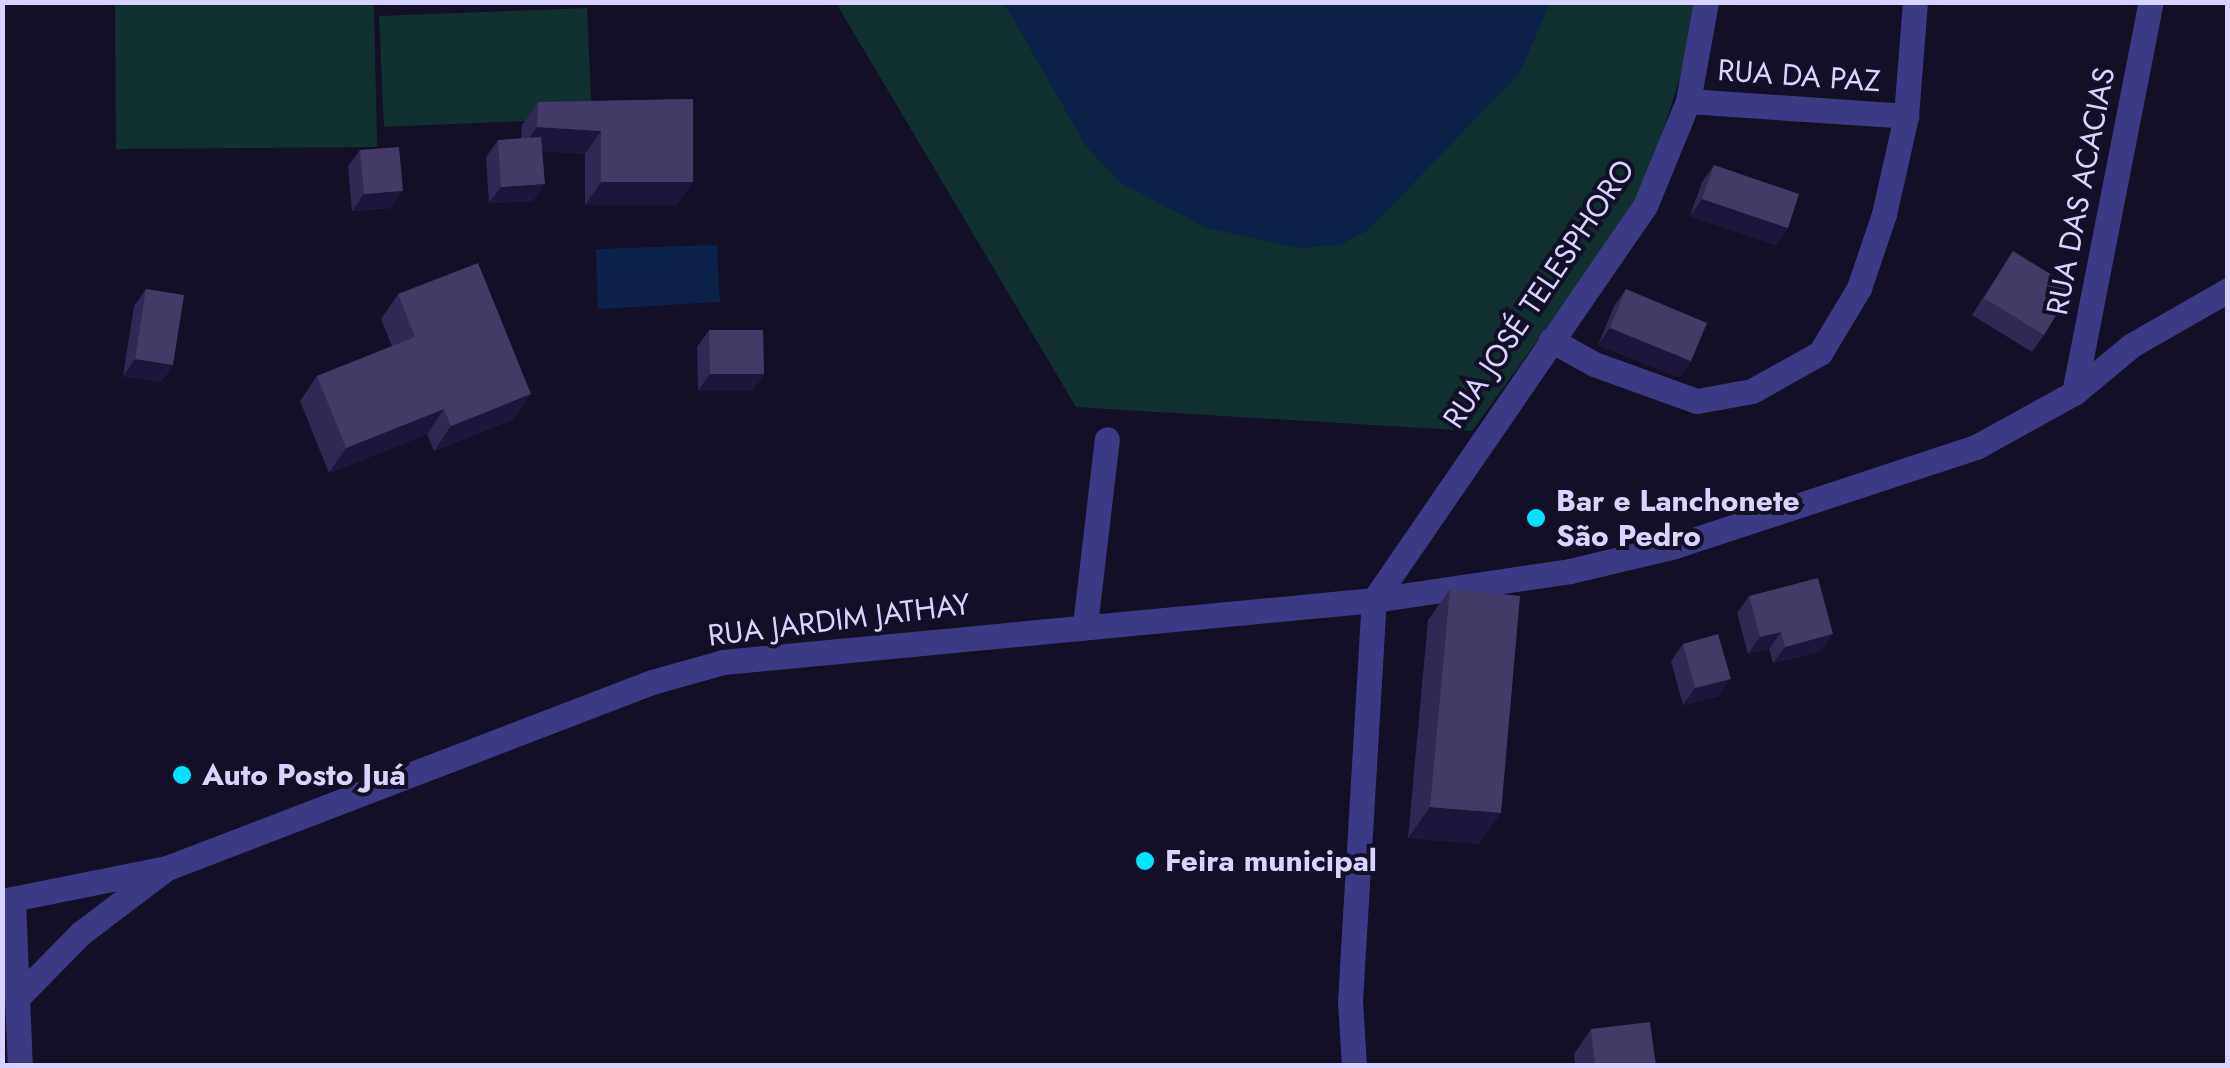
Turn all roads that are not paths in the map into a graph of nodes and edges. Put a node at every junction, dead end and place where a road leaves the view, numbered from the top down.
1 (1706, 2) edge
2 (1915, 2) edge
3 (2151, 2) edge
4 (1688, 101) junction
5 (1906, 116) junction
6 (2228, 290) edge
7 (1551, 340) junction
8 (2074, 393) junction
9 (1107, 438) dead end
10 (1374, 600) junction
11 (1085, 625) junction
12 (167, 868) junction
13 (8, 902) edge
14 (20, 995) junction
15 (20, 1066) edge
16 (1354, 1066) edge

1 - 4 street, RUA JOSÉ TELESPHORO
2 - 5 street, RUA DA PAZ
3 - 8 street, RUA DAS ACACIAS
4 - 5 street, RUA DA PAZ
4 - 7 street, RUA JOSÉ TELESPHORO
5 - 7 street, RUA DA PAZ
6 - 8 street, RUA JARDIM JATHAY
7 - 10 street, RUA JOSÉ TELESPHORO
8 - 10 street, RUA JARDIM JATHAY
9 - 11 street
10 - 11 street, RUA JARDIM JATHAY
10 - 16 street
11 - 12 street, RUA JARDIM JATHAY
12 - 13 street, RUA JARDIM JATHAY
12 - 14 street, RUA JARDIM JATHAY
13 - 14 street
14 - 15 street

